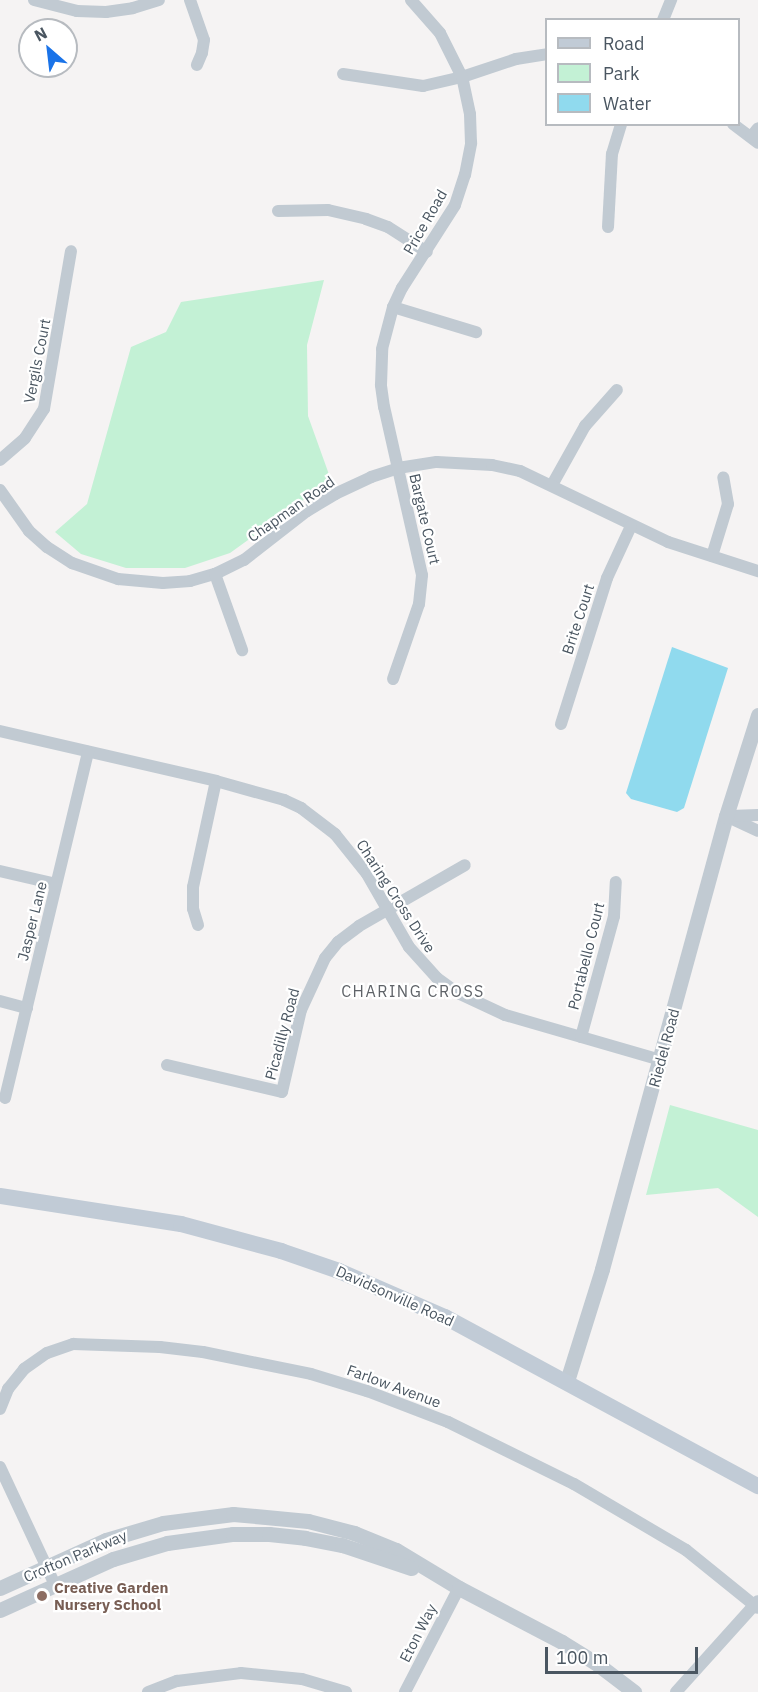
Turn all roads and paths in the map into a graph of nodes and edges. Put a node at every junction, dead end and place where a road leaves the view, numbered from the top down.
1 (34, 0) edge
2 (159, 0) edge
3 (190, 0) edge
4 (411, 0) edge
5 (671, 0) edge
6 (664, 18) edge
7 (545, 54) edge
8 (197, 66) dead end
9 (343, 74) dead end
10 (462, 77) junction
11 (620, 126) edge
12 (737, 126) edge
13 (756, 136) edge
14 (278, 211) dead end
15 (608, 227) dead end
16 (71, 251) dead end
17 (427, 252) junction
18 (393, 307) junction
19 (476, 332) dead end
20 (617, 390) dead end
21 (0, 460) edge
22 (398, 468) junction
23 (723, 477) dead end
24 (552, 485) junction
25 (0, 490) edge
26 (631, 526) junction
27 (712, 556) junction
28 (758, 571) edge
29 (215, 574) junction
30 (242, 650) dead end
31 (393, 679) dead end
32 (758, 715) edge
33 (561, 724) dead end
34 (0, 731) edge
35 (88, 752) junction
36 (216, 781) junction
37 (758, 815) edge
38 (726, 816) junction
39 (758, 831) edge
40 (465, 865) dead end
41 (0, 871) edge
42 (616, 882) dead end
43 (56, 884) junction
44 (386, 909) junction
45 (198, 925) dead end
46 (0, 1001) edge
47 (27, 1008) junction
48 (581, 1037) junction
49 (661, 1060) junction
50 (167, 1065) dead end
51 (5, 1098) dead end
52 (0, 1196) edge
53 (567, 1381) junction
54 (0, 1409) edge
55 (0, 1467) edge
56 (758, 1486) edge
57 (47, 1567) junction
58 (55, 1585) junction
59 (0, 1588) edge
60 (459, 1588) junction
61 (757, 1605) edge
62 (0, 1610) edge
63 (148, 1692) edge
64 (346, 1692) edge
65 (405, 1692) edge
66 (634, 1692) edge
67 (676, 1692) edge

1 - 2 street
3 - 8 street
4 - 10 street, Price Road
5 - 6 street
7 - 10 street
9 - 10 street
10 - 17 street, Price Road
11 - 15 street
12 - 13 street
14 - 17 street
16 - 21 street, Vergils Court
17 - 18 street, Price Road
18 - 19 street
18 - 22 street, Price Road
20 - 24 street
22 - 24 street, Chapman Road
22 - 29 street, Chapman Road
22 - 31 street, Bargate Court
23 - 27 street
24 - 26 street, Chapman Road
25 - 29 street, Chapman Road
26 - 27 street, Chapman Road
26 - 33 street, Brite Court
27 - 28 street, Chapman Road
29 - 30 street
32 - 38 street, Riedel Road
34 - 35 street, Charing Cross Drive
35 - 36 street, Charing Cross Drive
35 - 43 street, Jasper Lane
36 - 44 street, Charing Cross Drive
36 - 45 street
37 - 38 street
38 - 39 street
38 - 49 street, Riedel Road
40 - 44 street, Picadilly Road
41 - 43 street
42 - 48 street, Portabello Court
43 - 47 street, Jasper Lane
44 - 48 street, Charing Cross Drive
44 - 50 street, Picadilly Road
46 - 47 street
47 - 51 street, Jasper Lane
48 - 49 street, Charing Cross Drive
49 - 53 street, Riedel Road
52 - 53 main road, Davidsonville Road
53 - 56 main road, Davidsonville Road
54 - 61 street, Farlow Avenue
55 - 57 street
57 - 58 street
57 - 59 street, Crofton Parkway
57 - 60 street, Crofton Parkway
58 - 60 street, Crofton Parkway
58 - 62 street, Crofton Parkway
60 - 65 street, Eton Way
60 - 66 street, Crofton Parkway
61 - 67 street
63 - 64 street

